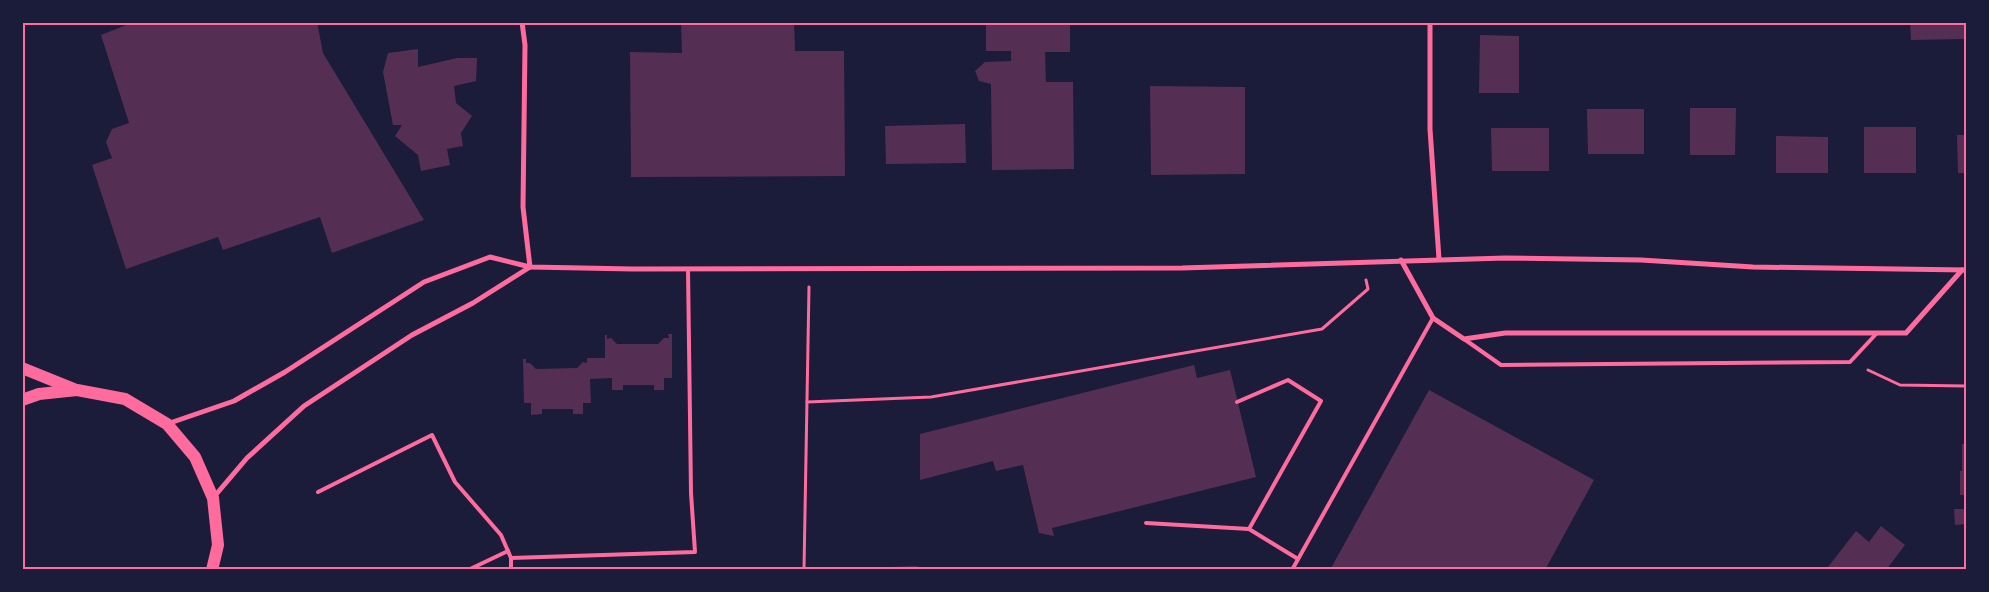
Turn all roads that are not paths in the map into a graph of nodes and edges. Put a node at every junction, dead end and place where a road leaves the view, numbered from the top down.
1 (522, 22) edge
2 (1430, 22) edge
3 (1439, 259) junction
4 (1401, 260) junction
5 (530, 267) junction
6 (688, 269) junction
7 (1964, 270) edge
8 (1433, 318) junction
9 (1877, 333) junction
10 (1464, 339) junction
11 (22, 368) edge
12 (77, 390) junction
13 (22, 400) edge
14 (1237, 402) dead end
15 (167, 424) junction
16 (318, 492) dead end
17 (213, 498) junction
18 (1146, 523) dead end
19 (1249, 529) junction
20 (508, 551) junction
21 (510, 558) junction
22 (1298, 559) junction
23 (212, 570) edge
24 (468, 570) edge
25 (511, 570) edge
26 (1292, 570) edge

1 - 5 street
2 - 3 street
3 - 4 street
3 - 7 street
4 - 6 street
4 - 8 street
5 - 6 street
5 - 15 street
5 - 17 street
6 - 21 lane
7 - 9 street
8 - 10 street
8 - 22 lane
9 - 10 street
9 - 10 lane
11 - 12 main road
12 - 13 main road
12 - 15 main road
14 - 19 lane
15 - 17 main road
16 - 20 lane
17 - 23 main road
18 - 19 lane
19 - 22 lane
20 - 21 lane
20 - 24 lane
21 - 25 lane
22 - 26 lane

